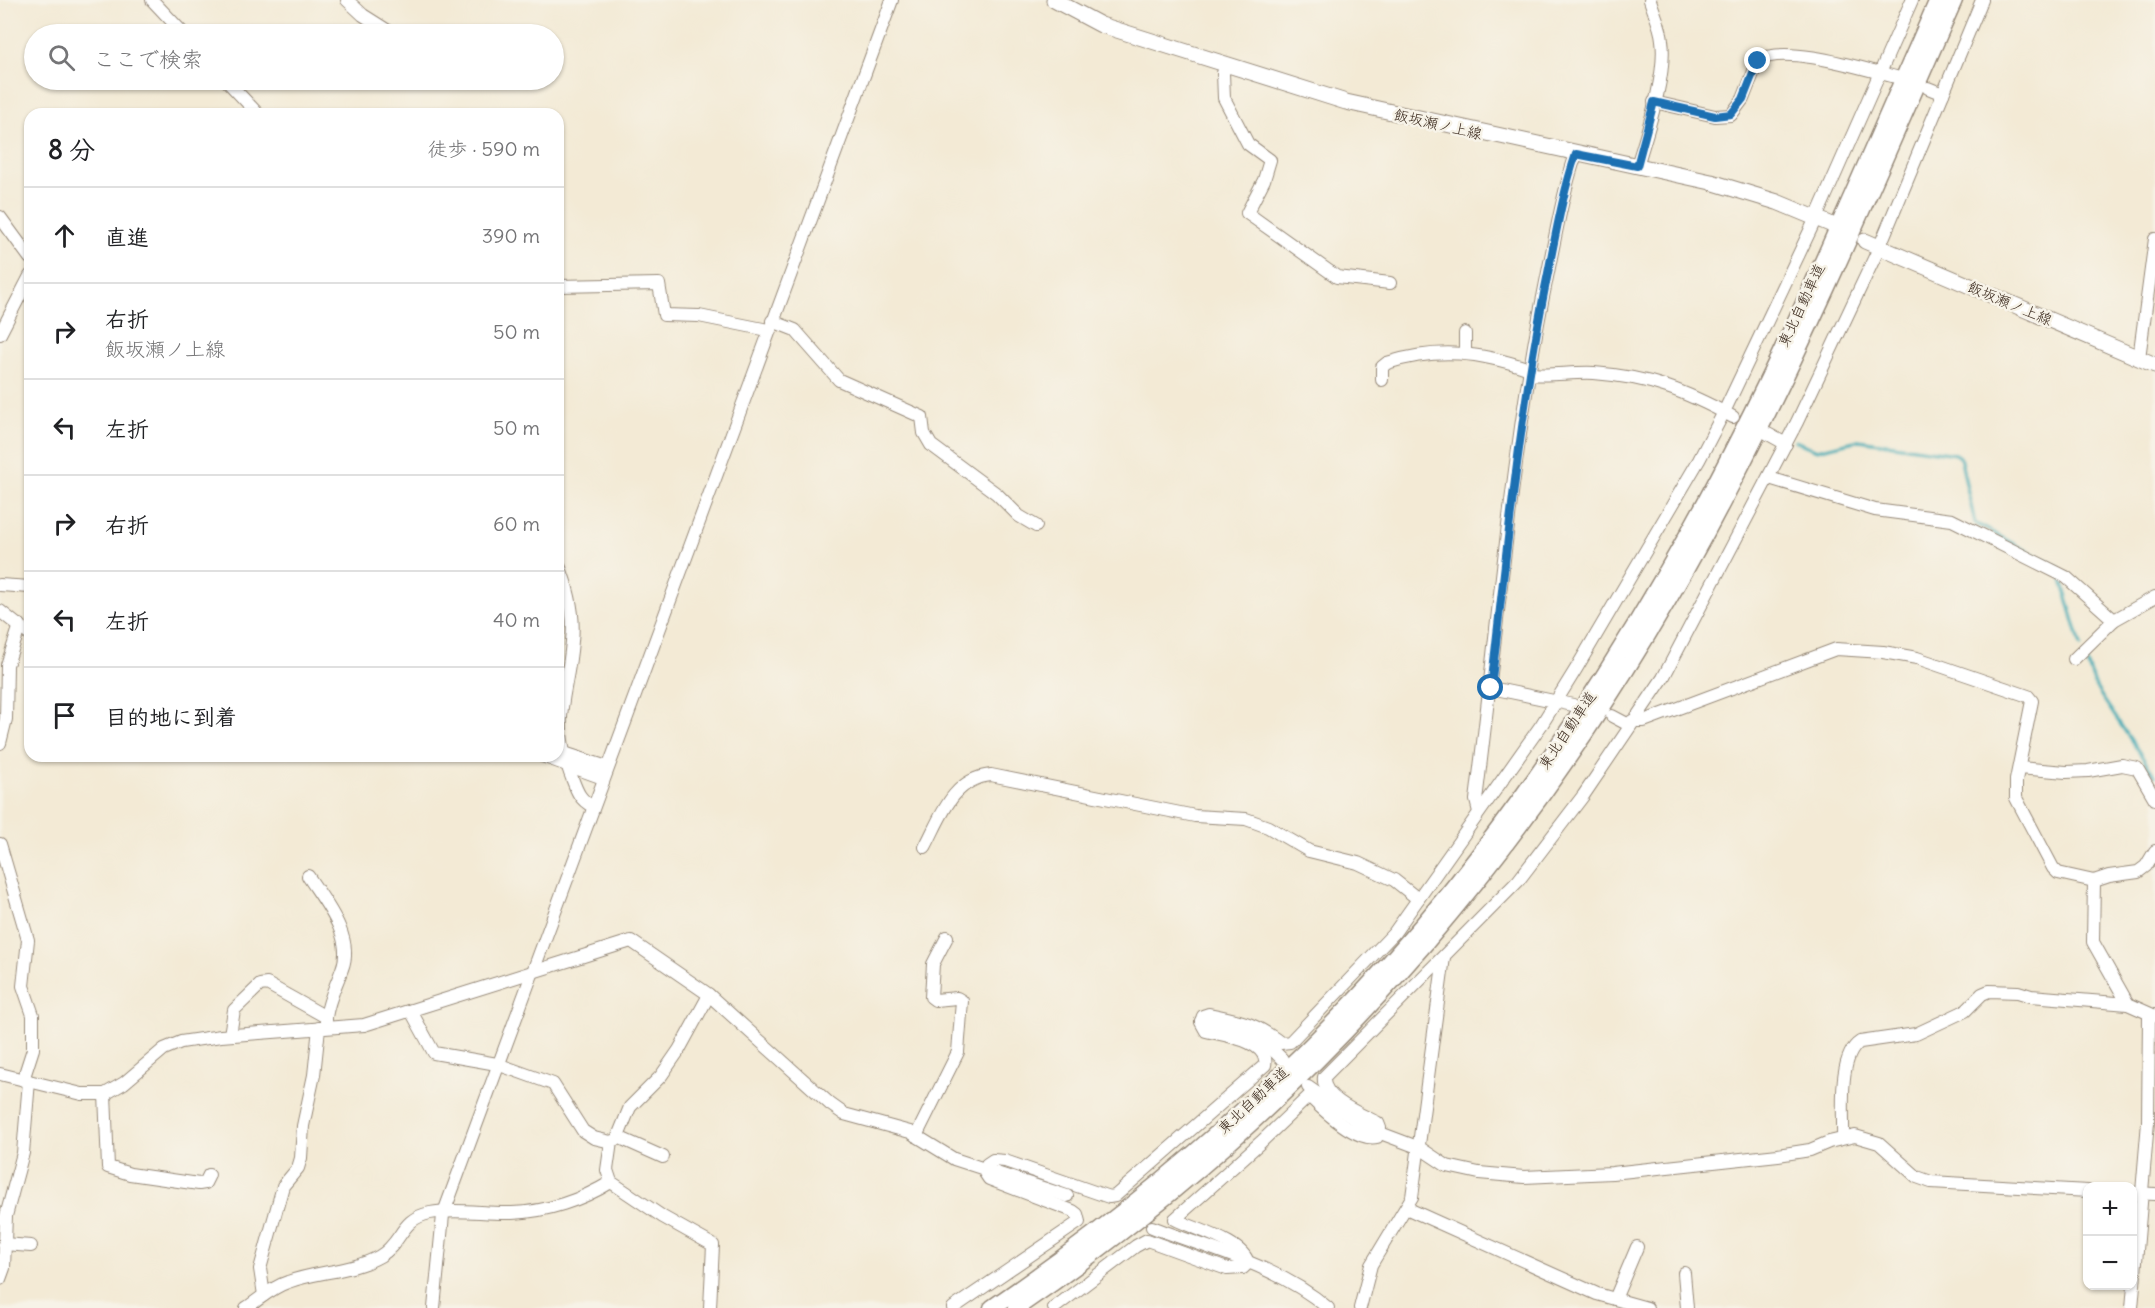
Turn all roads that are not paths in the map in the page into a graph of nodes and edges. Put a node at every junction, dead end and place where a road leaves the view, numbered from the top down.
1 (152, 0) edge
2 (347, 0) edge
3 (892, 0) edge
4 (1054, 0) edge
5 (1650, 0) edge
6 (1912, 0) edge
7 (1938, 0) edge
8 (1954, 0) edge
9 (1982, 0) edge
10 (175, 24) edge
11 (377, 24) edge
12 (1226, 66) junction
13 (1880, 73) junction
14 (1896, 77) dead end
15 (1928, 88) dead end
16 (235, 90) edge
17 (1943, 94) junction
18 (1654, 102) junction
19 (252, 108) edge
20 (1576, 154) junction
21 (1637, 166) junction
22 (0, 217) edge
23 (1823, 221) junction
24 (2155, 239) edge
25 (1872, 244) junction
26 (24, 250) edge
27 (1390, 283) dead end
28 (564, 286) edge
29 (24, 289) edge
30 (770, 326) junction
31 (1465, 333) dead end
32 (0, 334) edge
33 (1465, 353) junction
34 (2139, 358) junction
35 (2155, 365) edge
36 (1530, 372) junction
37 (1382, 380) dead end
38 (1729, 415) junction
39 (1768, 434) dead end
40 (1786, 444) junction
41 (1769, 478) junction
42 (1036, 526) dead end
43 (564, 582) edge
44 (0, 585) edge
45 (24, 587) edge
46 (2155, 597) edge
47 (0, 611) edge
48 (2114, 620) junction
49 (20, 626) junction
50 (24, 630) edge
51 (2074, 658) dead end
52 (564, 687) edge
53 (1491, 688) junction
54 (1556, 701) junction
55 (1574, 705) dead end
56 (1612, 716) dead end
57 (1631, 723) junction
58 (0, 743) edge
59 (564, 751) edge
60 (565, 758) junction
61 (2019, 768) junction
62 (605, 772) junction
63 (2155, 799) edge
64 (592, 806) junction
65 (1479, 812) junction
66 (0, 844) edge
67 (925, 847) dead end
68 (2155, 851) edge
69 (308, 876) dead end
70 (2094, 881) junction
71 (1418, 899) junction
72 (947, 937) dead end
73 (1444, 957) junction
74 (529, 975) junction
75 (709, 995) junction
76 (2128, 1004) junction
77 (411, 1011) junction
78 (2152, 1015) edge
79 (1201, 1021) junction
80 (324, 1024) junction
81 (230, 1035) junction
82 (1282, 1059) dead end
83 (497, 1064) junction
84 (0, 1074) edge
85 (26, 1081) junction
86 (1308, 1087) dead end
87 (105, 1094) junction
88 (1380, 1132) junction
89 (916, 1136) junction
90 (1844, 1138) junction
91 (615, 1140) junction
92 (1420, 1148) junction
93 (663, 1157) dead end
94 (986, 1168) junction
95 (209, 1175) dead end
96 (611, 1182) junction
97 (2083, 1191) edge
98 (2143, 1193) edge
99 (1067, 1196) dead end
100 (1406, 1208) junction
101 (444, 1212) junction
102 (1152, 1227) dead end
103 (4, 1244) junction
104 (31, 1246) dead end
105 (1637, 1247) dead end
106 (1248, 1263) junction
107 (1684, 1273) dead end
108 (0, 1279) edge
109 (264, 1295) junction
110 (1615, 1299) junction
111 (246, 1308) edge
112 (434, 1308) edge
113 (711, 1308) edge
114 (953, 1308) edge
115 (992, 1308) edge
116 (1016, 1308) edge
117 (1054, 1308) edge
118 (1328, 1308) edge
119 (1360, 1308) edge
120 (1647, 1308) edge
121 (1687, 1308) edge
122 (2132, 1308) edge

1 - 10 street
2 - 11 street
3 - 30 street
4 - 12 main road, 飯坂瀬ノ上線
5 - 18 street
6 - 13 street
7 - 115 highway, 東北自動車道
8 - 116 highway, 東北自動車道
9 - 17 street
12 - 20 main road, 飯坂瀬ノ上線
12 - 27 street
13 - 14 street
13 - 18 street
13 - 23 street
15 - 17 street
16 - 19 street
17 - 25 street
18 - 21 street
20 - 21 main road, 飯坂瀬ノ上線
20 - 36 street
21 - 23 main road, 飯坂瀬ノ上線
22 - 26 street
23 - 38 street
24 - 34 street
25 - 34 main road, 飯坂瀬ノ上線
25 - 40 street
28 - 30 street
29 - 32 street
30 - 42 street
30 - 62 street
31 - 33 street
33 - 36 street
33 - 37 street
34 - 35 main road, 飯坂瀬ノ上線
36 - 38 street
36 - 53 street
38 - 54 street
39 - 40 street
40 - 41 street
41 - 48 street
41 - 57 street
43 - 52 street
44 - 45 street
46 - 48 street
47 - 49 street
48 - 51 street
49 - 50 street
49 - 58 street
53 - 54 street
53 - 65 street
54 - 55 street
54 - 65 street
56 - 57 street
57 - 61 street
57 - 73 street
59 - 60 street
60 - 62 street
60 - 64 street
61 - 63 street
61 - 70 street
62 - 64 street
64 - 74 street
65 - 71 street
66 - 85 street
67 - 71 street
68 - 70 street
69 - 80 street
70 - 76 street
71 - 79 street
72 - 89 street
73 - 88 street
73 - 92 street
74 - 75 street
74 - 77 street
74 - 83 street
75 - 89 street
75 - 91 street
76 - 78 street
76 - 90 street
77 - 80 street
77 - 83 street
78 - 98 street
79 - 82 street
79 - 94 street
80 - 81 street
80 - 81 street
80 - 109 street
81 - 87 street
83 - 91 street
83 - 101 street
84 - 85 street
85 - 87 street
85 - 103 street
86 - 88 street
87 - 95 street
88 - 92 street
88 - 106 street
89 - 94 street
90 - 92 street
90 - 97 street
91 - 93 street
91 - 96 street
92 - 100 street
94 - 99 street
94 - 114 street
96 - 101 street
96 - 113 street
98 - 122 street
100 - 110 street
100 - 119 street
101 - 109 street
101 - 112 street
102 - 106 street
103 - 104 street
103 - 108 street
105 - 110 street
106 - 117 street
106 - 118 street
107 - 121 street
109 - 111 street
110 - 120 street

